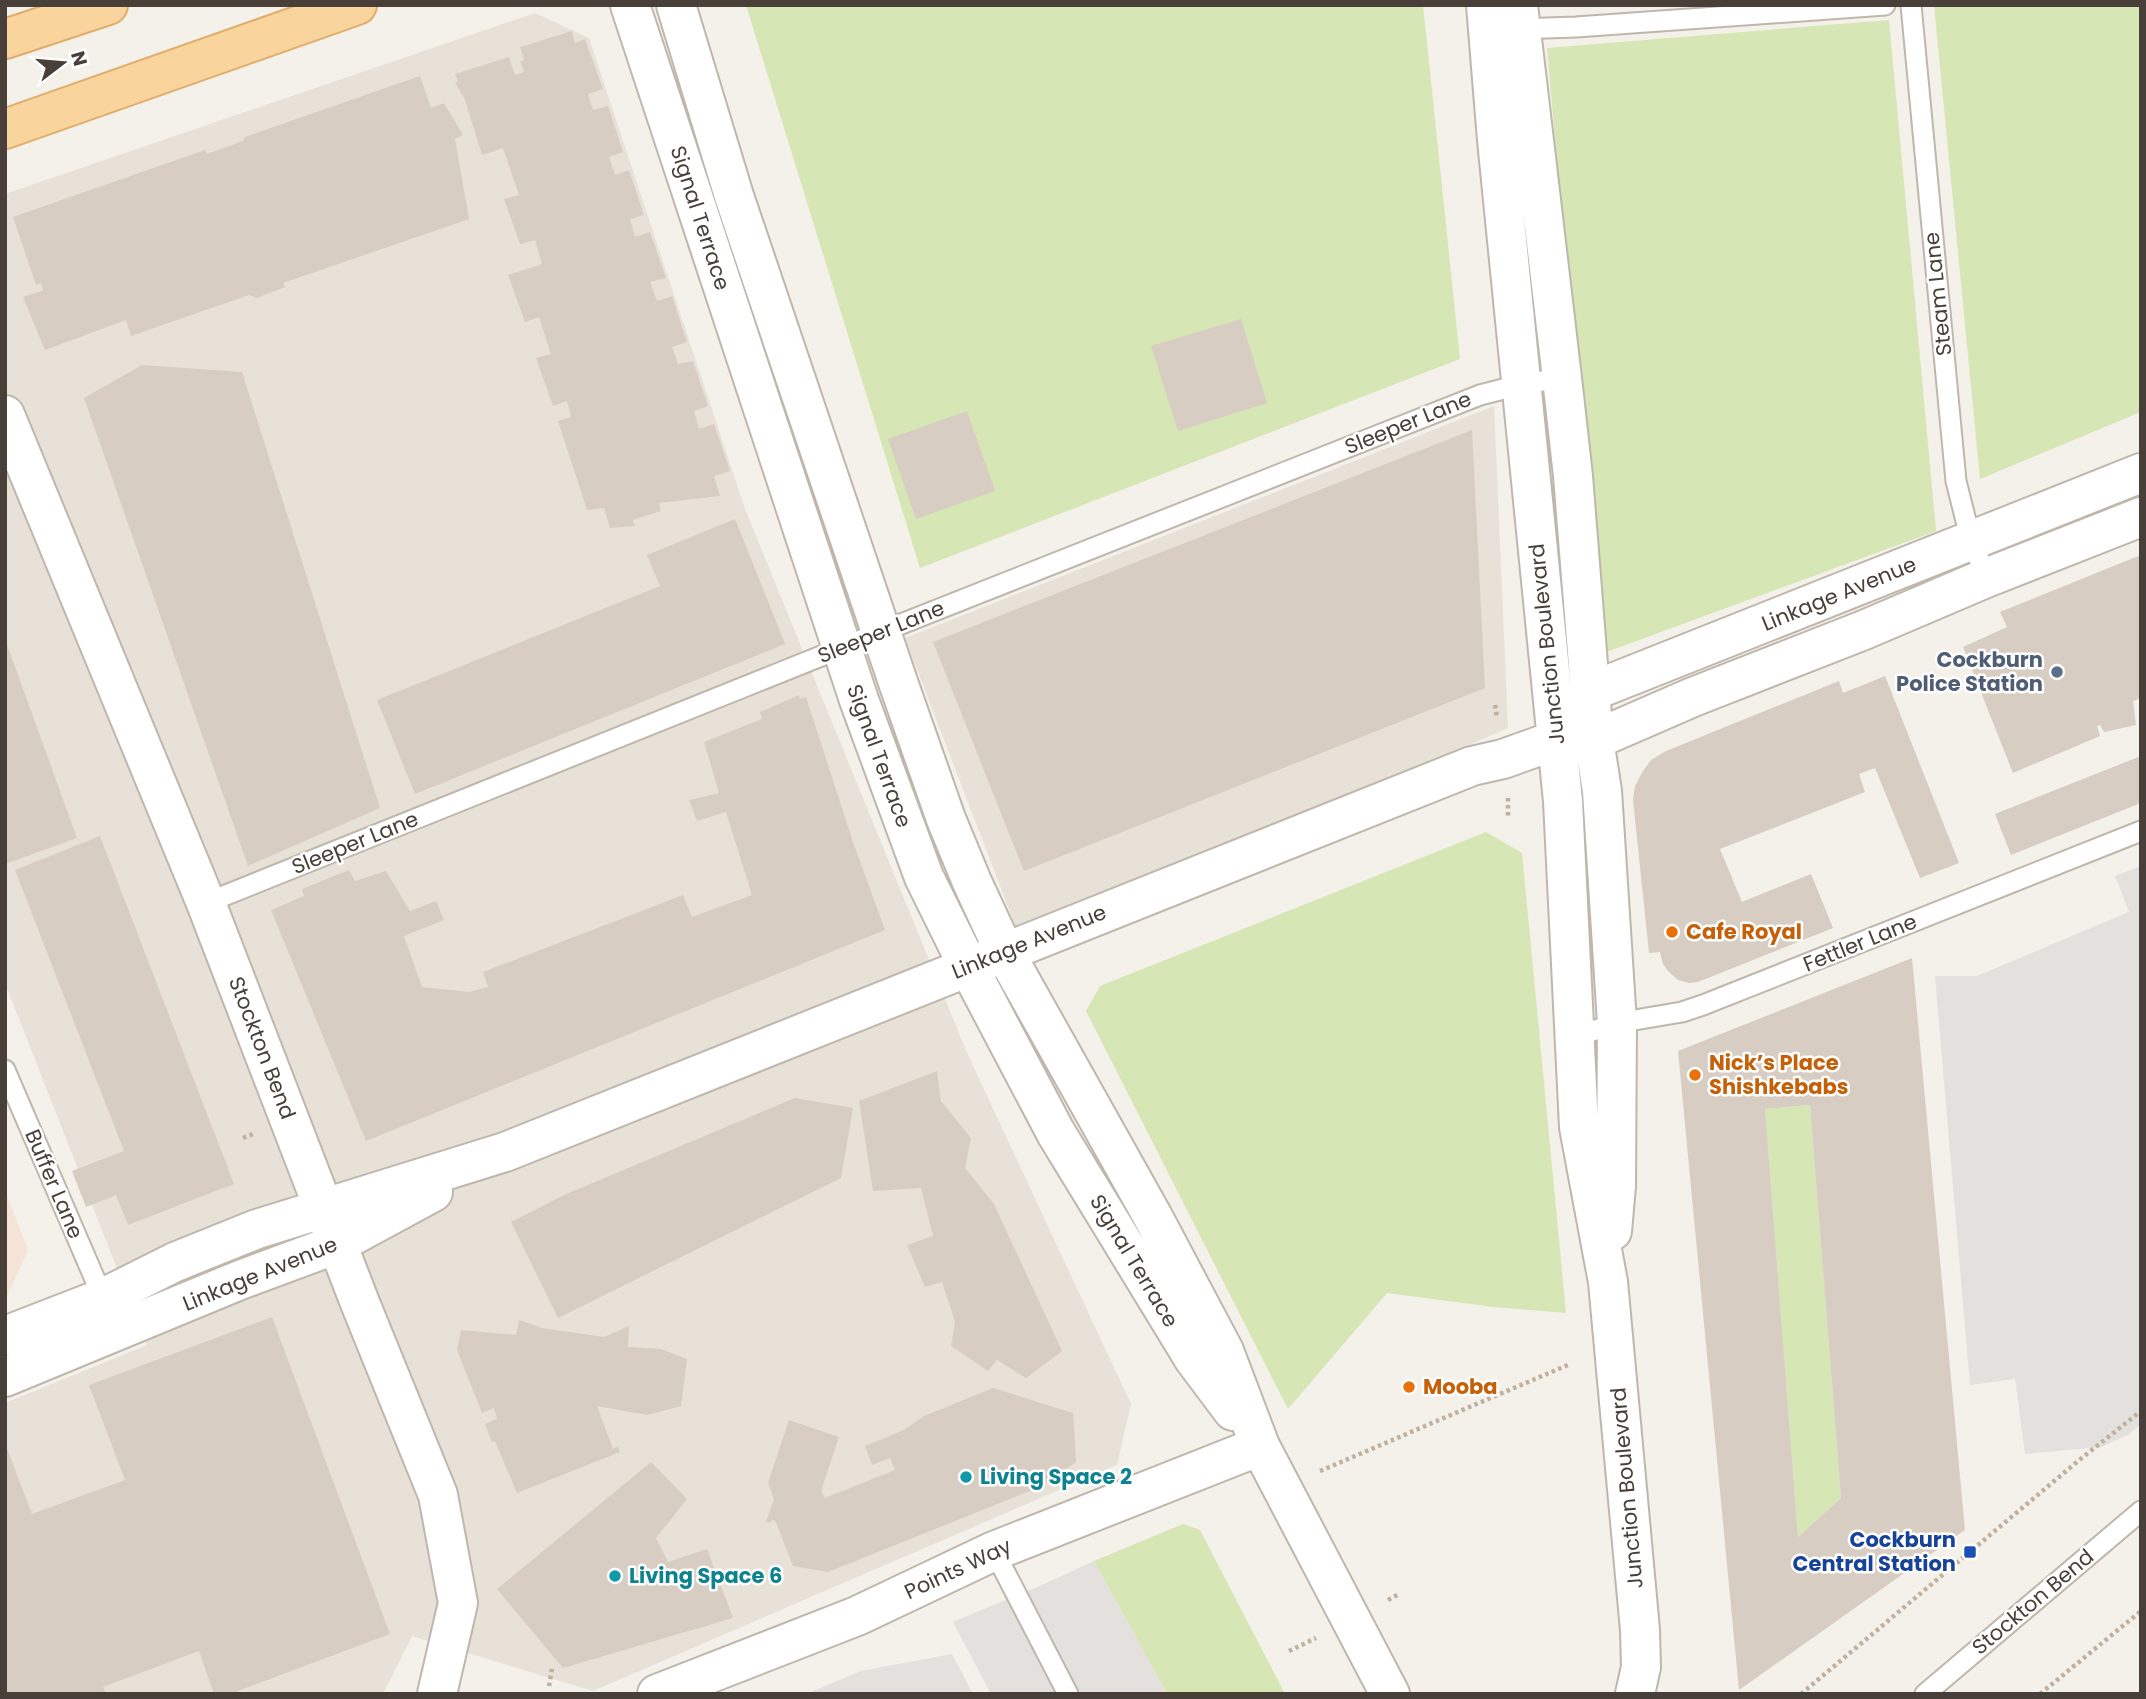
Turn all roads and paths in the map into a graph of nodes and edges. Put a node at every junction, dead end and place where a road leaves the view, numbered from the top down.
1 (108, 5) edge
2 (357, 5) edge
3 (630, 5) edge
4 (676, 5) edge
5 (1885, 5) edge
6 (1911, 5) edge
7 (1503, 17) edge
8 (5, 39) edge
9 (5, 129) edge
10 (1562, 378) junction
11 (1522, 384) junction
12 (5, 415) edge
13 (2141, 473) edge
14 (2141, 517) edge
15 (1973, 541) junction
16 (1986, 578) junction
17 (881, 632) junction
18 (842, 648) junction
19 (1590, 692) junction
20 (1556, 740) junction
21 (1594, 740) junction
22 (1507, 794) dead end
23 (1508, 816) dead end
24 (2141, 831) edge
25 (206, 903) junction
26 (1004, 953) junction
27 (968, 966) junction
28 (1617, 1023) junction
29 (1574, 1037) junction
30 (5, 1070) edge
31 (505, 1152) junction
32 (324, 1208) junction
33 (337, 1244) junction
34 (1608, 1282) junction
35 (103, 1298) junction
36 (5, 1336) edge
37 (1570, 1364) dead end
38 (5, 1377) edge
39 (2141, 1411) edge
40 (1260, 1446) junction
41 (1315, 1474) dead end
42 (2141, 1510) edge
43 (994, 1551) junction
44 (2141, 1611) edge
45 (1322, 1635) dead end
46 (1289, 1651) dead end
47 (552, 1670) dead end
48 (549, 1686) dead end
49 (437, 1694) edge
50 (657, 1694) edge
51 (1068, 1694) edge
52 (1390, 1694) edge
53 (1635, 1694) edge
54 (1801, 1694) edge
55 (1925, 1694) edge
56 (2040, 1694) edge

1 - 8 main road
2 - 9 main road
3 - 18 street, Signal Terrace
4 - 17 street, Signal Terrace
5 - 7 lane
6 - 15 lane, Steam Lane
7 - 10 street, Junction Boulevard
7 - 11 street, Junction Boulevard
10 - 11 lane, Sleeper Lane
10 - 19 street, Junction Boulevard
11 - 17 lane, Sleeper Lane
11 - 20 street, Junction Boulevard
12 - 25 street, Stockton Bend
13 - 15 street, Linkage Avenue
14 - 16 street, Linkage Avenue
15 - 16 lane, Steam Lane
15 - 19 street, Linkage Avenue
16 - 21 street, Linkage Avenue
17 - 18 lane, Sleeper Lane
17 - 26 street, Signal Terrace
18 - 25 lane, Sleeper Lane
18 - 27 street, Signal Terrace
19 - 20 street
19 - 21 street, Junction Boulevard
20 - 21 street, Linkage Avenue
20 - 26 street, Linkage Avenue
20 - 29 street, Junction Boulevard
21 - 28 street, Junction Boulevard
22 - 23 path
24 - 28 lane, Fettler Lane
25 - 32 street, Stockton Bend
26 - 27 street, Linkage Avenue
26 - 40 street, Signal Terrace
27 - 31 street, Linkage Avenue
27 - 40 street, Signal Terrace
28 - 29 lane, Fettler Lane
28 - 34 street, Junction Boulevard
29 - 34 street, Junction Boulevard
30 - 35 lane, Buffer Lane
31 - 32 street, Linkage Avenue
31 - 33 street, Linkage Avenue
32 - 33 street, Stockton Bend
32 - 35 street, Linkage Avenue
33 - 38 street, Linkage Avenue
33 - 49 street, Stockton Bend
34 - 53 street, Junction Boulevard
35 - 36 street, Linkage Avenue
37 - 41 path
39 - 54 path
40 - 43 street, Points Way
40 - 52 street, Signal Terrace
42 - 55 lane, Stockton Bend
43 - 50 street, Points Way
43 - 51 lane
44 - 56 path
45 - 46 path
47 - 48 path

